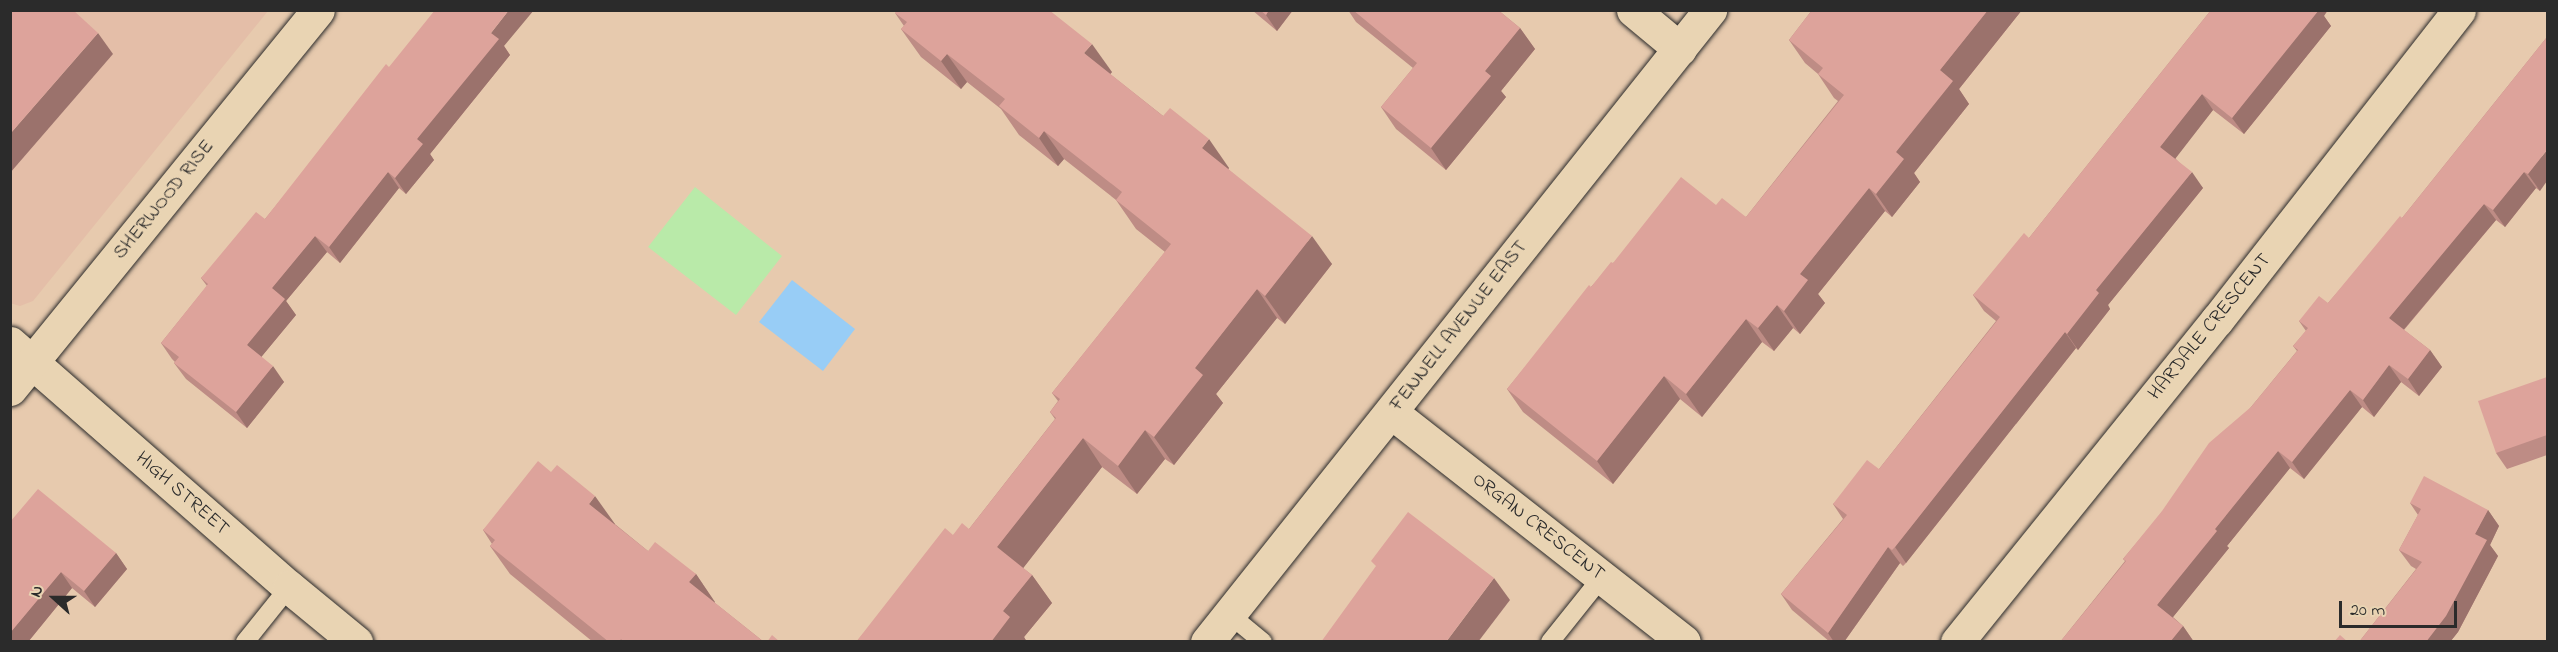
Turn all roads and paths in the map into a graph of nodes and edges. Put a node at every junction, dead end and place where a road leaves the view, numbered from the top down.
1 (318, 10) edge
2 (1633, 10) edge
3 (1710, 10) edge
4 (2459, 10) edge
5 (1680, 49) junction
6 (22, 353) edge
7 (10, 389) edge
8 (1391, 412) junction
9 (1602, 577) junction
10 (289, 587) junction
11 (1229, 614) junction
12 (245, 642) edge
13 (356, 642) edge
14 (1207, 642) edge
15 (1263, 642) edge
16 (1550, 642) edge
17 (1684, 642) edge
18 (1957, 642) edge

1 - 6 street, SHERWOOD RISE
2 - 5 street
3 - 5 street, FENNELL AVENUE EAST
4 - 18 street, HARDALE CRESCENT
5 - 8 street, FENNELL AVENUE EAST
6 - 7 street, SHERWOOD RISE
6 - 10 street, HIGH STREET
8 - 9 street, ORGAN CRESCENT
8 - 11 street, FENNELL AVENUE EAST
9 - 16 lane
9 - 17 street, ORGAN CRESCENT
10 - 12 lane
10 - 13 street, HIGH STREET
11 - 14 street, FENNELL AVENUE EAST
11 - 15 lane

